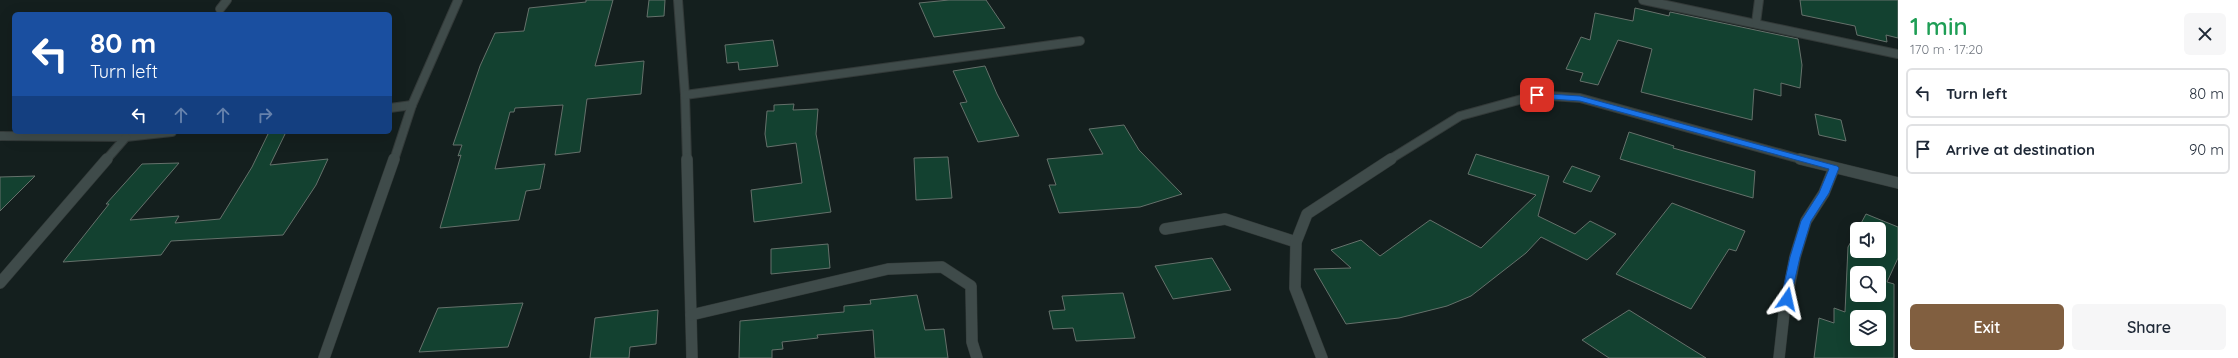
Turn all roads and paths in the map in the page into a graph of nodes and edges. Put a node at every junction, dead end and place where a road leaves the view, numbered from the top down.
1 (226, 0) edge
2 (458, 0) edge
3 (678, 0) edge
4 (1643, 0) edge
5 (1759, 0) edge
6 (220, 9) dead end
7 (1756, 22) junction
8 (1080, 41) dead end
9 (1898, 54) edge
10 (685, 95) junction
11 (412, 105) junction
12 (392, 108) edge
13 (154, 134) edge
14 (0, 136) edge
15 (126, 137) junction
16 (1834, 168) junction
17 (1898, 183) edge
18 (1165, 229) dead end
19 (1296, 242) junction
20 (0, 283) edge
21 (691, 315) junction
22 (324, 358) edge
23 (692, 358) edge
24 (977, 358) edge
25 (1322, 358) edge
26 (1779, 358) edge

1 - 6 street
2 - 11 street
3 - 10 street
4 - 7 street
5 - 7 street
7 - 9 street
8 - 10 street
10 - 21 street
11 - 12 street
11 - 22 street
13 - 15 street
14 - 15 street
15 - 20 street
16 - 17 street
16 - 19 street
16 - 26 street
18 - 19 street
19 - 25 street
21 - 23 street
21 - 24 street

